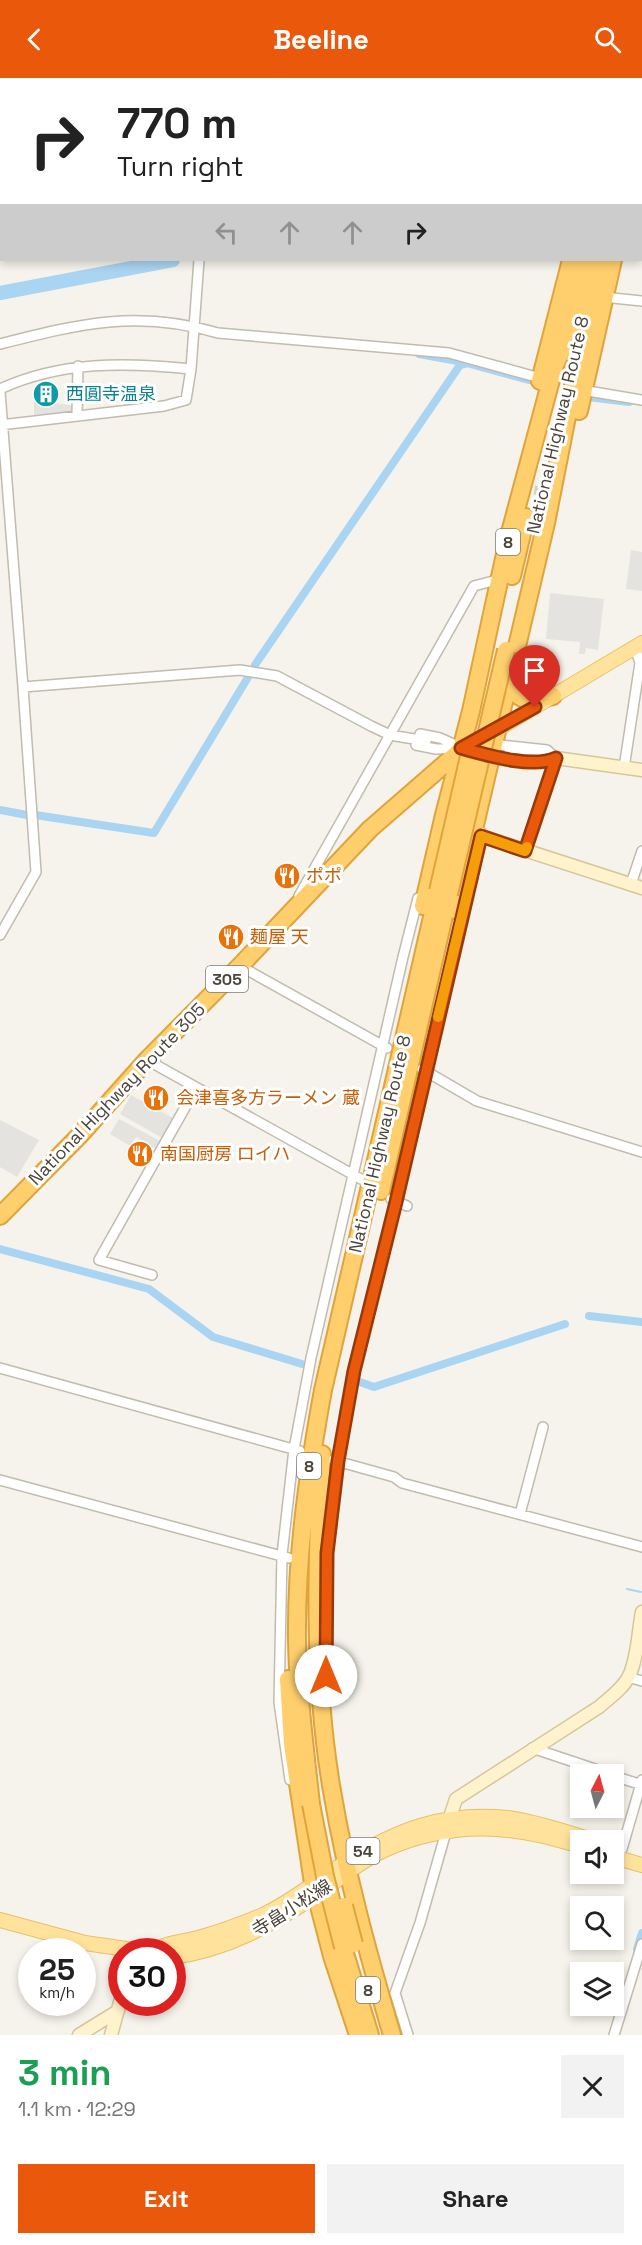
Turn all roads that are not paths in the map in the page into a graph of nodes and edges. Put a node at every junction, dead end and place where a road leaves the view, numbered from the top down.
1 (199, 261) edge
2 (570, 261) edge
3 (585, 261) edge
4 (598, 261) edge
5 (613, 261) edge
6 (601, 296) junction
7 (642, 301) edge
8 (194, 326) junction
9 (572, 341) junction
10 (0, 344) edge
11 (78, 366) junction
12 (191, 369) junction
13 (540, 378) junction
14 (581, 389) junction
15 (0, 390) edge
16 (642, 400) edge
17 (77, 415) junction
18 (2, 425) edge
19 (492, 581) junction
20 (638, 645) edge
21 (507, 657) junction
22 (641, 663) edge
23 (22, 687) junction
24 (554, 696) junction
25 (471, 711) junction
26 (638, 712) edge
27 (390, 735) junction
28 (426, 741) tunnel mouth
29 (498, 745) junction
30 (461, 748) junction
31 (556, 758) junction
32 (624, 768) junction
33 (642, 770) edge
34 (486, 782) junction
35 (416, 787) junction
36 (447, 802) junction
37 (440, 832) junction
38 (481, 836) junction
39 (642, 850) edge
40 (525, 851) junction
41 (636, 886) edge
42 (443, 893) junction
43 (292, 909) junction
44 (0, 935) edge
45 (240, 966) junction
46 (385, 1047) junction
47 (147, 1060) junction
48 (423, 1069) junction
49 (196, 1088) junction
50 (397, 1124) junction
51 (382, 1134) junction
52 (642, 1152) edge
53 (357, 1177) junction
54 (393, 1200) junction
55 (407, 1206) dead end
56 (0, 1216) edge
57 (152, 1275) dead end
58 (0, 1368) edge
59 (543, 1427) dead end
60 (316, 1456) junction
61 (1, 1483) edge
62 (520, 1514) junction
63 (642, 1548) edge
64 (285, 1556) junction
65 (642, 1612) edge
66 (628, 1677) junction
67 (642, 1681) edge
68 (532, 1748) junction
69 (579, 1764) edge
70 (624, 1778) edge
71 (642, 1783) edge
72 (322, 1799) junction
73 (447, 1825) junction
74 (624, 1830) edge
75 (570, 1833) edge
76 (307, 1843) junction
77 (570, 1843) edge
78 (624, 1853) edge
79 (624, 1855) edge
80 (642, 1856) edge
81 (642, 1865) edge
82 (347, 1867) junction
83 (315, 1889) junction
84 (356, 1914) junction
85 (0, 1920) edge
86 (186, 1940) edge
87 (642, 1944) edge
88 (108, 1946) edge
89 (343, 1949) junction
90 (186, 1954) edge
91 (110, 2016) edge
92 (117, 2016) edge
93 (79, 2035) edge
94 (111, 2035) edge
95 (352, 2035) edge
96 (358, 2035) edge
97 (370, 2035) edge
98 (382, 2035) edge
99 (392, 2035) edge
100 (400, 2035) edge
101 (408, 2035) edge
102 (614, 2035) edge

1 - 8 street
2 - 13 highway
3 - 9 highway, National Highway Route 8 / 8
4 - 9 highway, National Highway Route 8 / 8
5 - 6 highway
6 - 7 street
6 - 14 highway
8 - 10 street
8 - 12 street
8 - 13 street
9 - 21 highway, National Highway Route 8 / 8
9 - 25 highway, 8
11 - 12 street
11 - 15 street
11 - 17 street
12 - 17 street
13 - 19 highway
14 - 16 street
14 - 21 highway
15 - 18 street
17 - 18 street
18 - 23 street
19 - 25 highway
19 - 27 street
20 - 22 street
20 - 24 main road
21 - 24 highway
21 - 29 highway, 8
21 - 42 highway, National Highway Route 8 / 8, bridge
22 - 26 street
23 - 27 street
23 - 44 street
24 - 29 main road
25 - 30 highway, 8
26 - 32 street
27 - 28 street
27 - 30 street
27 - 43 street
29 - 30 highway, National Highway Route 305 / 305
29 - 30 street
29 - 31 street
29 - 31 street
29 - 31 street
29 - 34 highway, 8
30 - 35 highway, National Highway Route 305 / 305
30 - 36 highway, 8
31 - 32 street
31 - 40 street
32 - 33 street
34 - 38 street
34 - 50 highway, 8
35 - 36 highway
35 - 43 highway, National Highway Route 305 / 305
36 - 37 highway, 8
37 - 46 street
37 - 51 highway, 8
38 - 40 street
38 - 48 street
39 - 41 street
40 - 41 street
42 - 50 highway, National Highway Route 8 / 8
42 - 51 highway, National Highway Route 8 / 8
43 - 45 highway, National Highway Route 305 / 305
45 - 46 street
45 - 47 highway, National Highway Route 305 / 305
46 - 53 street
47 - 49 street
47 - 56 highway, National Highway Route 305 / 305
48 - 52 street
48 - 54 street
49 - 53 street
49 - 57 street
50 - 60 highway, National Highway Route 8 / 8
51 - 60 highway, National Highway Route 8 / 8
53 - 60 street
54 - 55 street
54 - 60 street
58 - 60 street
59 - 62 street
60 - 62 street
60 - 64 street
60 - 72 highway, National Highway Route 8 / 8
60 - 72 street
60 - 76 highway, 8
61 - 64 street
62 - 63 street
64 - 76 street
65 - 66 street
66 - 67 street
66 - 68 street
68 - 69 street
68 - 73 street
70 - 71 street
71 - 74 street
72 - 82 highway, 8
72 - 89 highway, National Highway Route 8 / 8, bridge
73 - 75 main road, 寺畠小松線 / 54
73 - 77 main road, 寺畠小松線 / 54
73 - 82 main road, 寺畠小松線 / 54
73 - 101 street
76 - 83 highway, 8
78 - 80 main road
79 - 81 main road
82 - 83 main road, 寺畠小松線 / 54
82 - 84 highway
83 - 86 main road, 寺畠小松線 / 54
83 - 89 highway, 8
83 - 90 main road, 寺畠小松線 / 54
84 - 99 highway
84 - 100 street
85 - 88 main road, 寺畠小松線 / 54
87 - 102 street
89 - 95 street
89 - 96 highway, 8
89 - 97 highway, National Highway Route 8 / 8
89 - 98 highway, National Highway Route 8 / 8
91 - 93 street
92 - 94 street

